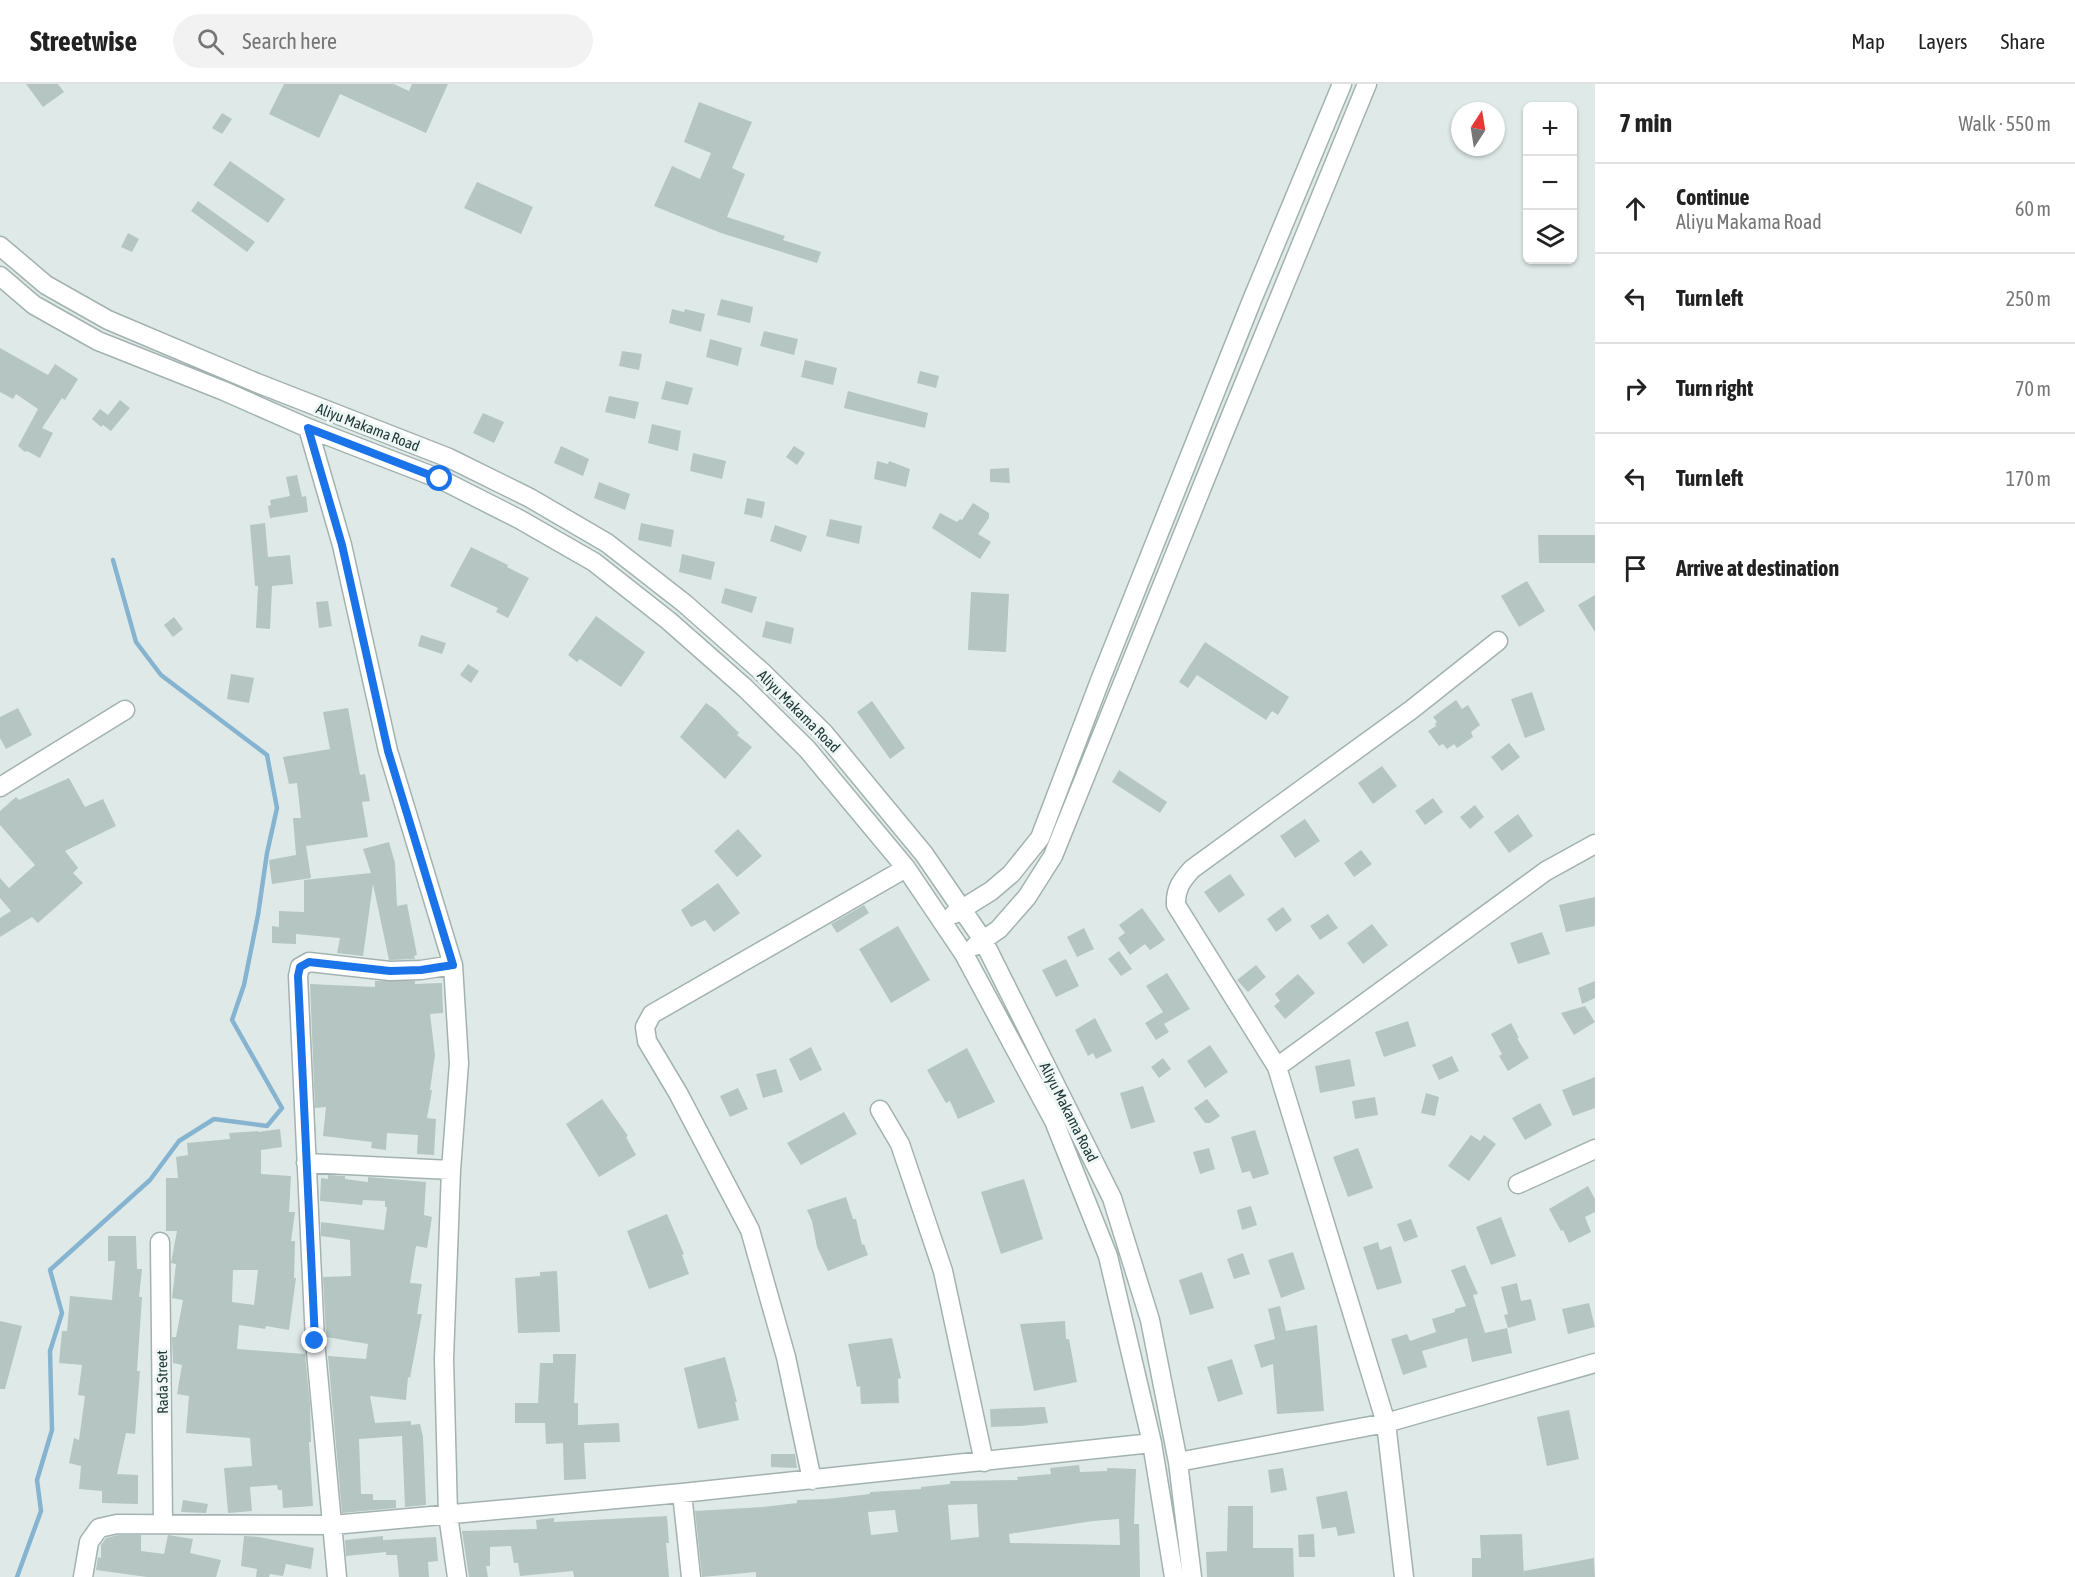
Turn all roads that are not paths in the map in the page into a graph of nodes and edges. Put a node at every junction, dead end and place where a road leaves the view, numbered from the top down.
1 (1342, 84) edge
2 (1367, 84) edge
3 (0, 246) edge
4 (0, 276) edge
5 (308, 428) junction
6 (1498, 642) dead end
7 (125, 710) dead end
8 (0, 788) edge
9 (1595, 844) edge
10 (906, 868) junction
11 (962, 909) junction
12 (943, 922) junction
13 (983, 940) junction
14 (964, 954) junction
15 (453, 965) junction
16 (1277, 1067) junction
17 (880, 1110) dead end
18 (1595, 1149) edge
19 (306, 1162) junction
20 (451, 1170) junction
21 (1518, 1184) dead end
22 (160, 1242) dead end
23 (1595, 1363) edge
24 (1386, 1423) junction
25 (1152, 1443) junction
26 (984, 1462) junction
27 (1178, 1462) junction
28 (812, 1480) junction
29 (682, 1493) junction
30 (448, 1515) junction
31 (163, 1523) junction
32 (333, 1525) junction
33 (83, 1577) edge
34 (337, 1577) edge
35 (457, 1577) edge
36 (691, 1577) edge
37 (1174, 1577) edge
38 (1192, 1577) edge
39 (1404, 1577) edge

1 - 11 street
2 - 13 street
3 - 11 street, Aliyu Makama Road
4 - 5 street, Aliyu Makama Road
5 - 10 street, Aliyu Makama Road
5 - 15 street
6 - 16 street
7 - 8 street
9 - 16 street
10 - 12 street, Aliyu Makama Road
10 - 28 street
11 - 12 street
11 - 13 street, Aliyu Makama Road
12 - 14 street, Aliyu Makama Road
13 - 14 street
13 - 27 street, Aliyu Makama Road
14 - 25 street, Aliyu Makama Road
15 - 19 street
15 - 20 street
16 - 24 street
17 - 26 street
18 - 21 street
19 - 20 street
19 - 32 street
20 - 30 street
22 - 31 street, Rada Street
23 - 24 street
24 - 27 street
24 - 39 street
25 - 26 street
25 - 37 street, Aliyu Makama Road
26 - 28 street
27 - 38 street, Aliyu Makama Road
28 - 29 street
29 - 30 street
29 - 36 street
30 - 32 street
30 - 35 street
31 - 32 street
31 - 33 street
32 - 34 street

